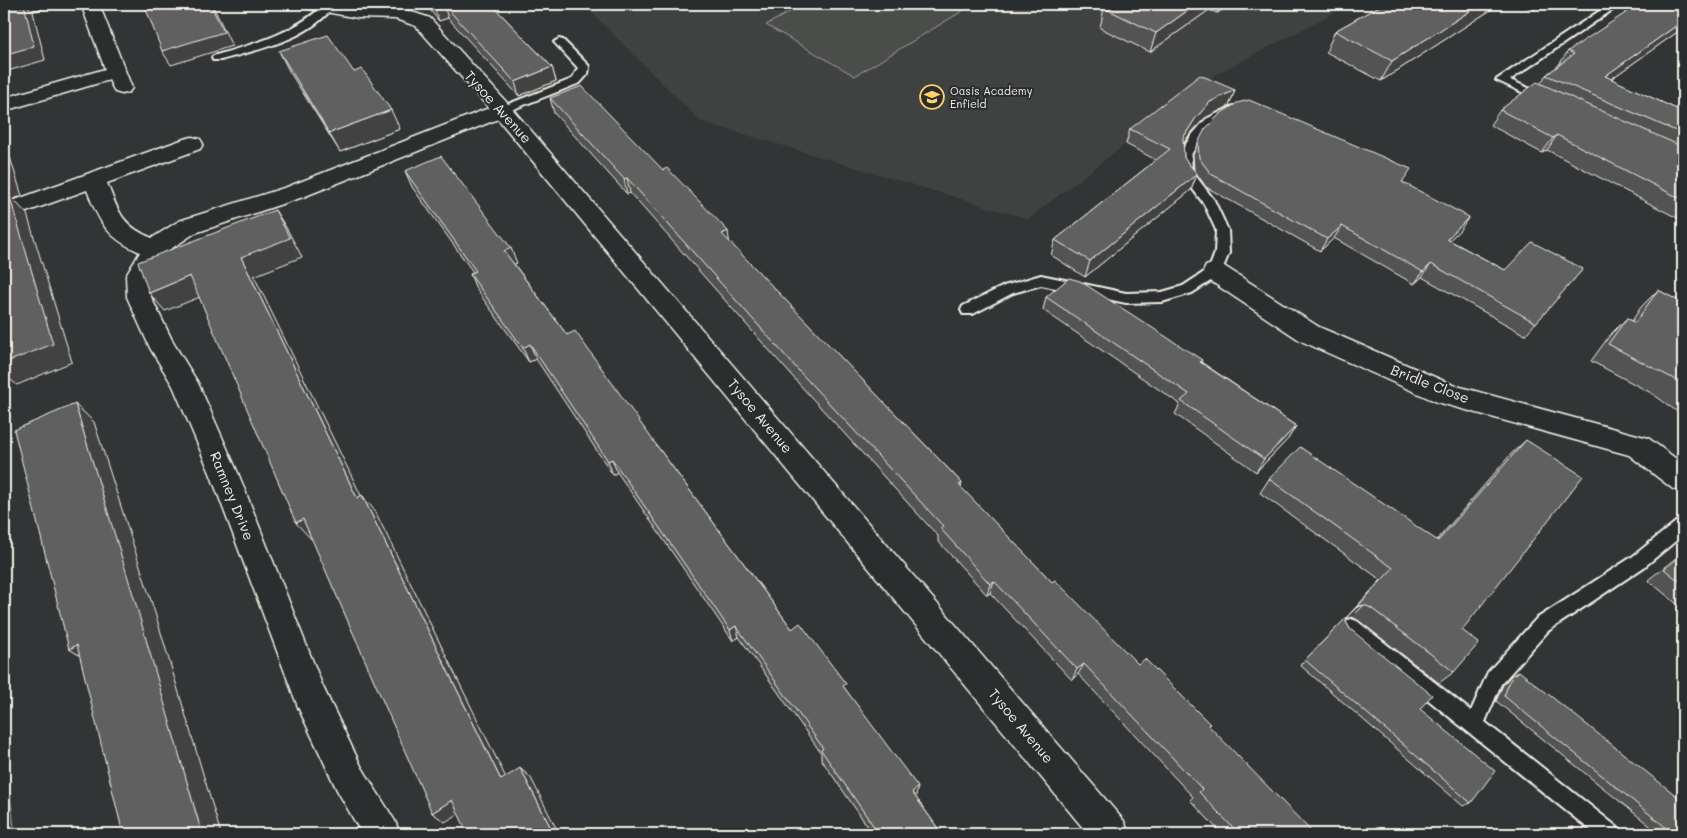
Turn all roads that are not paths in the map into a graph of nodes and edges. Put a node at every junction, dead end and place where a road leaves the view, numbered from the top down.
1 (35, 4) edge
2 (90, 4) edge
3 (1616, 4) edge
4 (333, 6) edge
5 (4, 12) edge
6 (559, 42) dead end
7 (217, 58) dead end
8 (1553, 103) edge
9 (4, 105) edge
10 (1244, 106) edge
11 (502, 110) junction
12 (192, 144) dead end
13 (94, 180) junction
14 (4, 212) edge
15 (154, 248) junction
16 (1215, 272) junction
17 (968, 310) dead end
18 (1683, 480) edge
19 (1683, 526) edge
20 (1351, 626) edge
21 (1474, 726) junction
22 (382, 834) edge
23 (1111, 834) edge
24 (1610, 834) edge

1 - 5 street
2 - 9 street
3 - 8 lane
4 - 7 lane
4 - 11 street, Tysoe Avenue
6 - 11 lane
10 - 16 lane
11 - 15 street
11 - 23 street, Tysoe Avenue
12 - 13 street
13 - 14 street
13 - 15 street
15 - 22 street, Ramney Drive
16 - 17 lane
16 - 18 street, Bridle Close
19 - 21 lane
20 - 21 lane
21 - 24 lane

